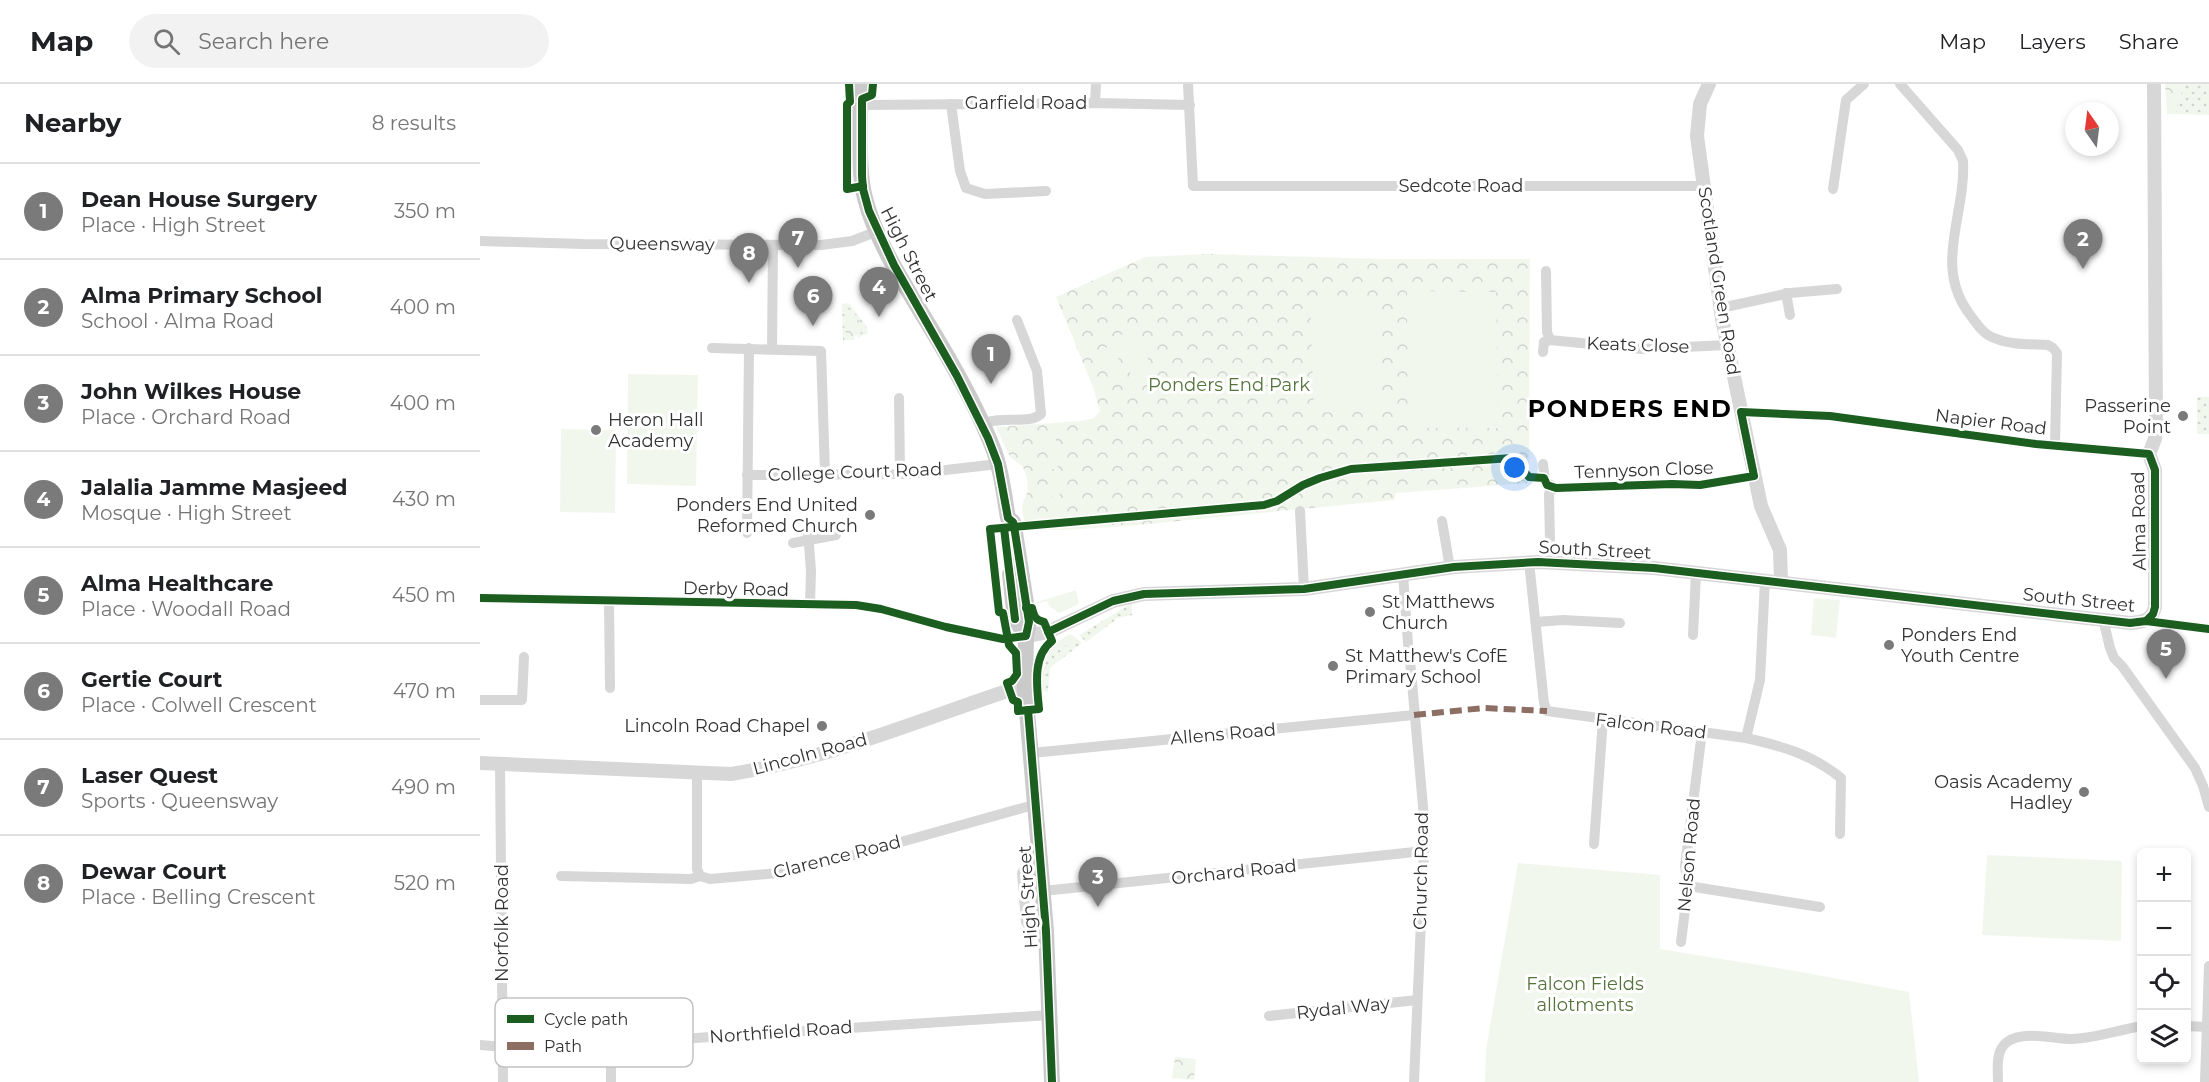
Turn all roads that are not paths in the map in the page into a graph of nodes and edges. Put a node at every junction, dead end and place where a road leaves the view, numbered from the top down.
1 (862, 84) edge
2 (1096, 84) edge
3 (1188, 84) edge
4 (1709, 84) edge
5 (1863, 84) edge
6 (1899, 84) edge
7 (2154, 84) edge
8 (1095, 103) junction
9 (951, 104) junction
10 (861, 105) junction
11 (1190, 105) junction
12 (1704, 186) junction
13 (1833, 189) dead end
14 (1046, 191) dead end
15 (878, 231) junction
16 (480, 241) edge
17 (773, 245) junction
18 (1546, 271) dead end
19 (1836, 290) dead end
20 (1786, 293) junction
21 (1721, 308) junction
22 (1790, 315) dead end
23 (1017, 320) dead end
24 (1550, 340) junction
25 (1727, 345) junction
26 (712, 348) dead end
27 (749, 348) junction
28 (772, 349) junction
29 (1543, 352) dead end
30 (899, 398) dead end
31 (1830, 416) dead end
32 (982, 424) junction
33 (2055, 445) junction
34 (2149, 454) junction
35 (998, 464) junction
36 (1543, 464) dead end
37 (825, 473) junction
38 (900, 474) junction
39 (747, 475) junction
40 (1755, 476) junction
41 (1556, 488) junction
42 (1300, 510) dead end
43 (1442, 521) dead end
44 (747, 533) dead end
45 (836, 535) dead end
46 (808, 536) junction
47 (1550, 541) dead end
48 (793, 543) dead end
49 (1529, 562) junction
50 (1449, 568) junction
51 (1696, 573) junction
52 (1402, 574) junction
53 (1766, 580) junction
54 (1781, 582) junction
55 (1304, 589) junction
56 (480, 598) edge
57 (609, 602) junction
58 (810, 604) junction
59 (2103, 619) junction
60 (2146, 621) junction
61 (1536, 622) junction
62 (1614, 626) dead end
63 (1695, 629) dead end
64 (2209, 629) edge
65 (1026, 636) junction
66 (1408, 644) dead end
67 (524, 657) dead end
68 (1410, 660) dead end
69 (610, 688) dead end
70 (1025, 688) junction
71 (480, 700) edge
72 (1414, 715) junction
73 (1603, 720) junction
74 (1702, 732) junction
75 (1746, 738) junction
76 (1032, 753) junction
77 (480, 763) edge
78 (500, 764) junction
79 (697, 774) junction
80 (1036, 804) junction
81 (2209, 807) edge
82 (1840, 834) dead end
83 (1594, 844) dead end
84 (1424, 851) junction
85 (1041, 871) junction
86 (561, 876) dead end
87 (700, 876) junction
88 (1688, 886) junction
89 (1043, 891) junction
90 (1820, 907) dead end
91 (1045, 924) junction
92 (1681, 942) dead end
93 (2209, 966) edge
94 (502, 998) edge
95 (1417, 1000) junction
96 (1049, 1015) junction
97 (1269, 1016) dead end
98 (2191, 1026) edge
99 (2137, 1027) edge
100 (2207, 1027) junction
101 (693, 1039) edge
102 (480, 1045) edge
103 (495, 1046) edge
104 (1052, 1082) edge
105 (1414, 1082) edge
106 (1998, 1082) edge
107 (2205, 1082) edge

1 - 10 main road, High Street
2 - 8 street
3 - 11 street
4 - 12 street, Scotland Green Road
5 - 13 street
6 - 33 street
7 - 34 street, Alma Road
8 - 9 street, Garfield Road
8 - 11 street, Garfield Road
9 - 10 street, Garfield Road
9 - 14 street
10 - 15 main road, High Street
11 - 12 street, Sedcote Road
12 - 21 street, Scotland Green Road
15 - 17 street, Queensway
15 - 32 main road, High Street
16 - 17 street, Queensway
17 - 28 street
18 - 24 street
19 - 20 street
20 - 21 street
20 - 22 street
21 - 25 street, Scotland Green Road
23 - 32 street
24 - 25 street, Keats Close
24 - 29 street
25 - 40 street, Scotland Green Road
26 - 27 street
27 - 28 street
27 - 39 street
28 - 37 street
30 - 38 street
31 - 33 street, Napier Road
32 - 35 main road, High Street
33 - 34 street, Napier Road
34 - 60 street, Alma Road
35 - 38 street, College Court Road
35 - 65 main road, High Street
36 - 41 street, Tennyson Close
37 - 38 street, College Court Road
37 - 39 street, College Court Road
39 - 44 street
40 - 41 street, Tennyson Close
40 - 54 street, Scotland Green Road
41 - 47 street, Tennyson Close
42 - 55 street
43 - 50 street
45 - 46 street
46 - 48 street
46 - 58 street
49 - 50 street, South Street
49 - 51 street, South Street
49 - 61 street, Falcon Road
50 - 52 street, South Street
51 - 53 street, South Street
51 - 63 street
52 - 55 street, South Street
52 - 66 street
53 - 54 street, South Street
53 - 75 street
54 - 59 street, South Street
55 - 65 street, South Street
56 - 57 street, Derby Road
57 - 58 street, Derby Road
57 - 69 street
58 - 65 street, Derby Road
59 - 60 street, South Street
59 - 81 street
60 - 64 street
61 - 62 street
61 - 73 street, Falcon Road
65 - 70 main road, High Street
67 - 71 street
68 - 72 street, Church Road
70 - 76 main road, High Street
70 - 79 street, Lincoln Road
72 - 76 street, Allens Road
72 - 84 street, Church Road
73 - 74 street, Falcon Road
73 - 83 street
74 - 75 street, Falcon Road
74 - 88 street, Nelson Road
75 - 82 street, Falcon Road
76 - 80 main road, High Street
77 - 78 street, Lincoln Road
78 - 79 street, Lincoln Road
78 - 94 street, Norfolk Road
79 - 87 street
80 - 85 main road, High Street
80 - 87 street, Clarence Road
84 - 89 street, Orchard Road
84 - 95 street, Church Road
85 - 89 main road, High Street
85 - 91 street
86 - 87 street, Clarence Road
88 - 90 street
88 - 92 street, Nelson Road
89 - 91 main road, High Street
91 - 96 main road, High Street
93 - 100 street
95 - 97 street, Rydal Way
95 - 105 street, Church Road
96 - 101 street, Northfield Road
96 - 104 main road, High Street
98 - 100 street
99 - 106 street
100 - 107 street
102 - 103 street, Northfield Road

